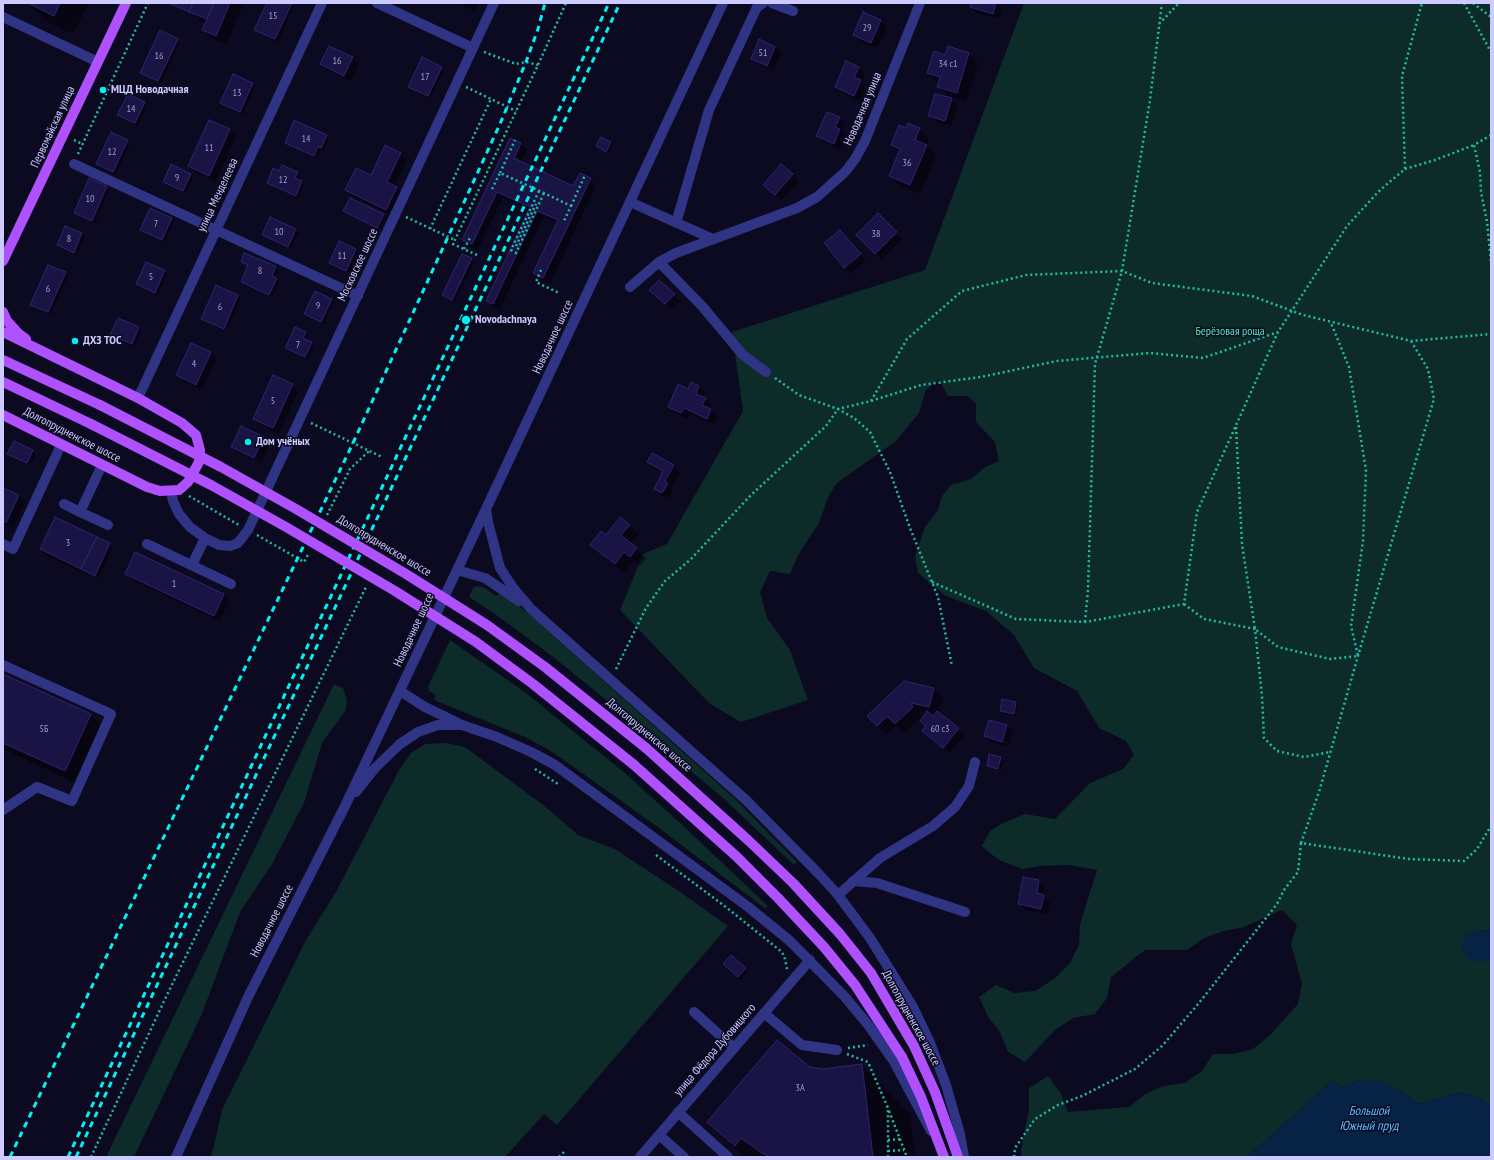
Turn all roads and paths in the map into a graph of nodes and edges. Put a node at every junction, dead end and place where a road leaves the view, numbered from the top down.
1 (126, 3) edge
2 (148, 3) edge
3 (322, 3) edge
4 (377, 3) edge
5 (494, 3) edge
6 (566, 3) edge
7 (723, 3) edge
8 (763, 3) edge
9 (772, 3) edge
10 (920, 3) edge
11 (1162, 3) edge
12 (1179, 3) edge
13 (1422, 3) edge
14 (1464, 3) edge
15 (1473, 3) edge
16 (397, 7) edge
17 (793, 11) dead end
18 (3, 16) edge
19 (1491, 17) edge
20 (1159, 24) junction
21 (474, 48) junction
22 (1491, 52) edge
23 (98, 62) junction
24 (538, 65) junction
25 (457, 82) junction
26 (491, 99) junction
27 (516, 111) junction
28 (1491, 135) edge
29 (74, 140) dead end
30 (515, 140) dead end
31 (82, 144) junction
32 (1474, 144) junction
33 (74, 164) joint
34 (1405, 169) junction
35 (500, 173) junction
36 (585, 175) dead end
37 (492, 189) dead end
38 (539, 191) junction
39 (544, 193) junction
40 (630, 202) junction
41 (536, 204) junction
42 (571, 206) junction
43 (397, 213) junction
44 (564, 223) dead end
45 (676, 223) junction
46 (430, 229) junction
47 (216, 230) junction
48 (470, 238) dead end
49 (713, 239) junction
50 (455, 240) junction
51 (516, 246) dead end
52 (464, 249) junction
53 (478, 255) dead end
54 (3, 261) edge
55 (659, 262) junction
56 (1491, 262) edge
57 (541, 270) dead end
58 (1122, 271) junction
59 (630, 287) dead end
60 (559, 292) dead end
61 (358, 296) junction
62 (1292, 311) junction
63 (3, 312) edge
64 (1331, 322) junction
65 (3, 332) edge
66 (1278, 332) junction
67 (1491, 334) edge
68 (1411, 341) junction
69 (38, 349) junction
70 (1096, 357) junction
71 (3, 360) edge
72 (766, 372) joint
73 (3, 382) edge
74 (138, 398) junction
75 (871, 401) junction
76 (838, 409) junction
77 (3, 415) edge
78 (301, 419) junction
79 (1236, 425) junction
80 (61, 444) junction
81 (369, 451) junction
82 (382, 457) dead end
83 (102, 465) junction
84 (171, 491) junction
85 (64, 504) dead end
86 (486, 509) junction
87 (80, 512) junction
88 (326, 518) dead end
89 (108, 525) dead end
90 (204, 538) junction
91 (3, 544) edge
92 (147, 544) dead end
93 (192, 565) junction
94 (457, 570) junction
95 (932, 582) junction
96 (231, 584) dead end
97 (367, 584) dead end
98 (1184, 604) junction
99 (531, 609) junction
100 (1085, 622) junction
101 (1255, 628) junction
102 (1358, 656) junction
103 (3, 665) edge
104 (952, 666) dead end
105 (614, 672) dead end
106 (400, 691) junction
107 (462, 725) junction
108 (1330, 752) junction
109 (975, 762) dead end
110 (530, 766) dead end
111 (564, 787) dead end
112 (345, 806) junction
113 (3, 810) edge
114 (1491, 826) edge
115 (1301, 843) junction
116 (652, 853) dead end
117 (853, 881) junction
118 (838, 895) junction
119 (965, 912) dead end
120 (785, 959) dead end
121 (810, 960) junction
122 (694, 1012) dead end
123 (764, 1013) junction
124 (870, 1044) dead end
125 (734, 1048) junction
126 (837, 1050) junction
127 (888, 1108) junction
128 (678, 1112) junction
129 (658, 1135) junction
130 (900, 1139) junction
131 (888, 1140) junction
132 (566, 1150) dead end
133 (904, 1150) junction
134 (888, 1151) junction
135 (943, 1154) edge
136 (91, 1157) edge
137 (176, 1157) edge
138 (559, 1157) edge
139 (640, 1157) edge
140 (684, 1157) edge
141 (728, 1157) edge
142 (888, 1157) edge
143 (907, 1157) edge
144 (958, 1157) edge
145 (964, 1157) edge
146 (1014, 1157) edge

1 - 23 main road, Первомайская улица
2 - 31 path
3 - 47 street, улица Менделеева
4 - 16 street
5 - 21 street, Московское шоссе
6 - 24 path
7 - 40 street, Новодачное шоссе
8 - 45 street
9 - 17 street
10 - 49 street, Новодачная улица
11 - 20 path
12 - 20 path
13 - 34 path
14 - 22 path
15 - 19 path
16 - 21 street
18 - 23 street
20 - 58 path
21 - 24 path
21 - 25 street, Московское шоссе
23 - 54 main road, Первомайская улица
24 - 27 path
25 - 26 path
25 - 43 street, Московское шоссе
26 - 27 path
26 - 46 path
27 - 50 path
28 - 32 path
29 - 31 path
30 - 35 path
31 - 33 path
32 - 34 path
32 - 56 path
33 - 47 street
34 - 62 path
35 - 37 path, bridge
35 - 38 path, bridge
36 - 42 path
38 - 39 path, bridge
38 - 41 path
39 - 41 path
39 - 42 path, bridge
40 - 45 street
40 - 86 street, Новодачное шоссе
41 - 41 path
41 - 51 path
42 - 44 path, bridge
43 - 46 path
43 - 61 street, Московское шоссе
45 - 49 street
46 - 50 path
47 - 61 street
47 - 74 street, улица Менделеева
48 - 52 path
49 - 55 street, Новодачная улица
50 - 52 path
52 - 53 path
55 - 59 street, Новодачная улица
55 - 72 street
57 - 60 path
58 - 62 path
58 - 70 path
58 - 75 path
61 - 78 street, Московское шоссе
62 - 64 path
62 - 66 path
63 - 69 main road
64 - 68 path
64 - 102 path
65 - 69 main road
66 - 70 path
66 - 79 path
67 - 68 path
68 - 102 path
69 - 74 main road
70 - 75 path
70 - 100 path
71 - 144 main road, Долгопрудненское шоссе, bridge
72 - 76 path
73 - 135 main road, Долгопрудненское шоссе, bridge
74 - 84 main road
75 - 76 path
76 - 95 path
76 - 105 path
77 - 80 main road, Долгопрудненское шоссе
78 - 81 path
78 - 90 street, Московское шоссе
79 - 98 path
79 - 101 path
80 - 83 main road, Долгопрудненское шоссе
80 - 91 street
81 - 82 path
81 - 88 path
83 - 84 main road, Долгопрудненское шоссе
83 - 87 street
84 - 90 street
85 - 87 street
86 - 94 street, Новодачное шоссе
86 - 99 street
87 - 89 street
90 - 93 street
92 - 93 street
93 - 96 street
94 - 99 street
94 - 106 street, Новодачное шоссе
95 - 100 path
95 - 104 path
97 - 136 path
98 - 100 path
98 - 101 path
99 - 118 street
101 - 102 path
101 - 108 path
102 - 108 path
103 - 113 street
106 - 107 street
106 - 112 street, Новодачное шоссе
107 - 112 street
107 - 121 street
108 - 115 path
109 - 117 street
110 - 111 path
112 - 137 street, Новодачное шоссе
114 - 115 path
115 - 146 path
116 - 120 path
117 - 118 street
117 - 119 street
118 - 145 street
121 - 123 street, улица Фёдора Дубовицкого
121 - 135 street
122 - 125 street
123 - 125 street, улица Фёдора Дубовицкого
123 - 126 street
124 - 126 path
125 - 128 street, улица Фёдора Дубовицкого
126 - 127 path
127 - 130 path
127 - 131 path
128 - 129 street, улица Фёдора Дубовицкого
128 - 141 street
129 - 139 street, улица Фёдора Дубовицкого
129 - 140 street
130 - 131 path
130 - 133 path
131 - 134 path
132 - 138 path
133 - 134 path
133 - 143 path
134 - 142 path

